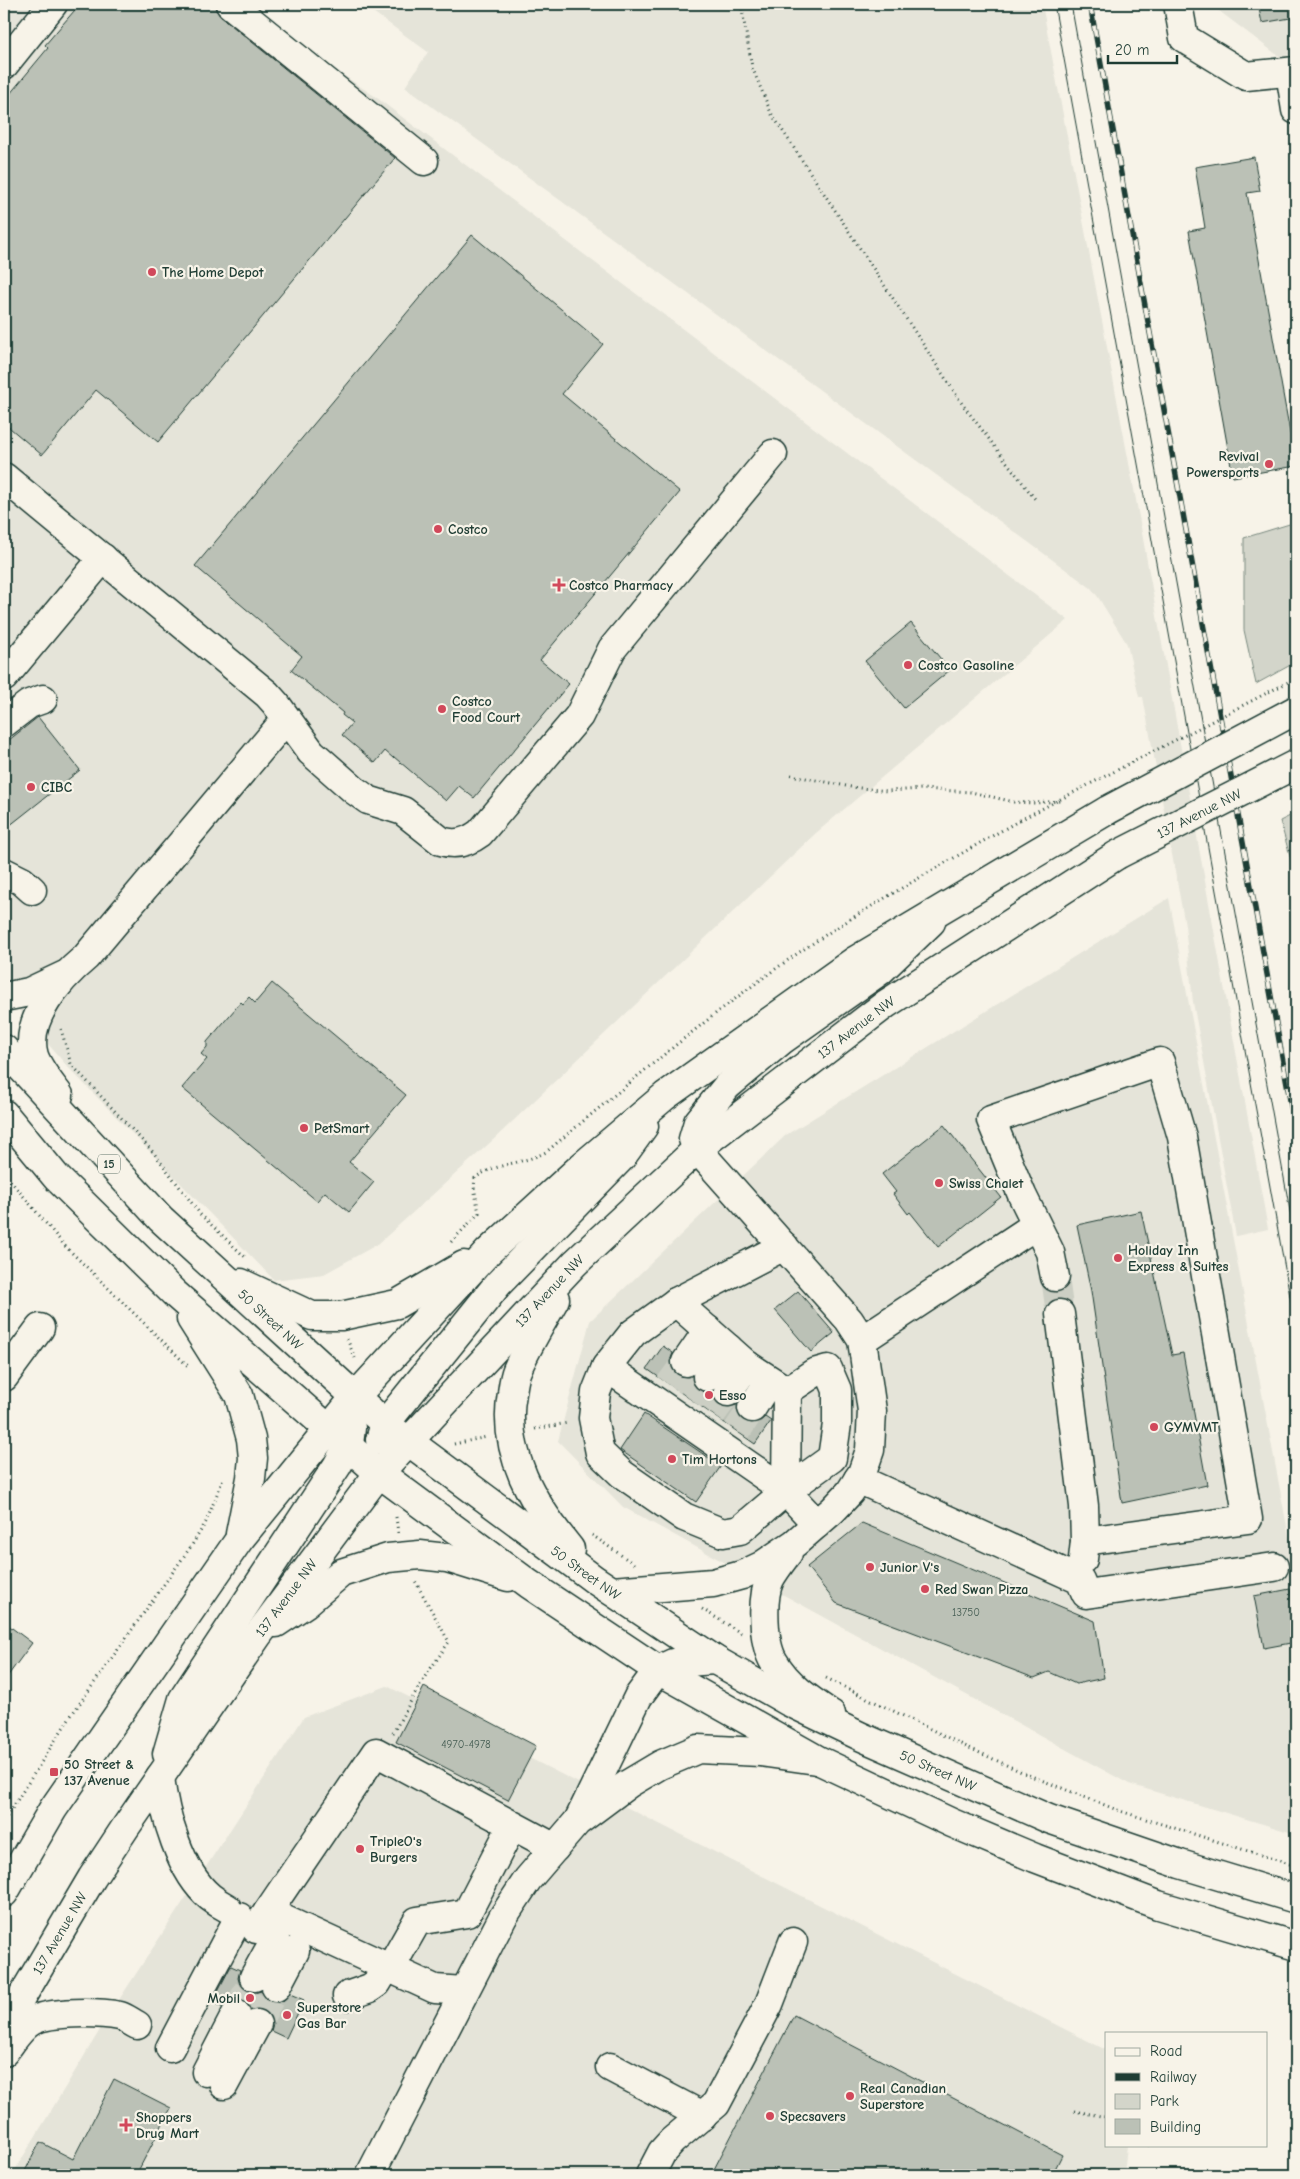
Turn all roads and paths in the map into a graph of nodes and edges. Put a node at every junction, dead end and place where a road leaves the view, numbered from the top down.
1 (53, 4) edge
2 (230, 4) edge
3 (741, 4) edge
4 (1178, 4) edge
5 (4, 65) edge
6 (1293, 72) edge
7 (1296, 110) edge
8 (424, 161) dead end
9 (772, 454) dead end
10 (4, 477) edge
11 (1035, 499) dead end
12 (103, 558) junction
13 (4, 677) edge
14 (1296, 678) edge
15 (43, 699) dead end
16 (1296, 710) edge
17 (286, 719) junction
18 (4, 723) edge
19 (1296, 764) edge
20 (792, 775) dead end
21 (1060, 801) junction
22 (1020, 820) dead end
23 (4, 872) edge
24 (32, 890) dead end
25 (952, 901) junction
26 (65, 975) junction
27 (4, 997) edge
28 (44, 1005) junction
29 (4, 1050) edge
30 (665, 1096) junction
31 (4, 1114) edge
32 (697, 1149) junction
33 (106, 1160) junction
34 (4, 1173) edge
35 (1036, 1225) junction
36 (784, 1246) junction
37 (488, 1252) junction
38 (248, 1260) dead end
39 (575, 1263) junction
40 (220, 1273) junction
41 (1055, 1277) tunnel mouth
42 (175, 1294) junction
43 (676, 1302) junction
44 (1060, 1314) tunnel mouth
45 (40, 1328) dead end
46 (862, 1340) junction
47 (728, 1348) junction
48 (606, 1367) junction
49 (191, 1370) dead end
50 (4, 1377) edge
51 (778, 1386) junction
52 (355, 1397) junction
53 (752, 1408) tunnel mouth
54 (385, 1424) junction
55 (339, 1436) junction
56 (408, 1442) junction
57 (379, 1473) junction
58 (224, 1475) dead end
59 (858, 1479) junction
60 (786, 1491) junction
61 (816, 1524) junction
62 (585, 1531) dead end
63 (239, 1540) junction
64 (1085, 1541) junction
65 (795, 1543) junction
66 (639, 1567) dead end
67 (1274, 1567) dead end
68 (411, 1576) dead end
69 (1080, 1580) junction
70 (529, 1584) junction
71 (603, 1585) junction
72 (670, 1588) junction
73 (258, 1635) junction
74 (768, 1647) junction
75 (715, 1660) junction
76 (658, 1670) junction
77 (824, 1677) dead end
78 (392, 1736) dead end
79 (862, 1737) junction
80 (818, 1760) junction
81 (160, 1777) junction
82 (4, 1821) edge
83 (577, 1822) junction
84 (512, 1826) junction
85 (555, 1848) junction
86 (1296, 1866) edge
87 (4, 1892) edge
88 (1294, 1898) edge
89 (467, 1913) junction
90 (260, 1926) junction
91 (494, 1934) junction
92 (792, 1942) dead end
93 (1296, 1946) edge
94 (391, 1967) junction
95 (265, 1982) tunnel mouth
96 (464, 1991) junction
97 (347, 1996) dead end
98 (246, 2019) tunnel mouth
99 (137, 2025) dead end
100 (4, 2027) edge
101 (170, 2048) dead end
102 (4, 2052) edge
103 (610, 2067) dead end
104 (215, 2079) dead end
105 (1074, 2111) dead end
106 (703, 2116) junction
107 (1105, 2117) edge
108 (370, 2175) edge
109 (650, 2175) edge

1 - 5 main road
2 - 8 main road
3 - 11 path
4 - 6 main road
6 - 7 main road
9 - 17 main road
10 - 12 main road
12 - 13 main road
12 - 17 main road
14 - 21 path, bridge
15 - 18 main road
16 - 25 main road, bridge
17 - 26 main road
19 - 32 main road, 137 Avenue NW, bridge
20 - 21 path
21 - 22 path, bridge
23 - 24 main road
25 - 30 main road
25 - 32 main road
26 - 27 main road
26 - 28 main road
28 - 33 main road
28 - 38 path
29 - 33 main road, 50 Street NW / 15
30 - 37 main road
30 - 54 main road
31 - 42 main road
32 - 36 main road
32 - 39 main road, 137 Avenue NW
33 - 40 main road, 50 Street NW / 15
34 - 49 path
35 - 41 main road
35 - 46 main road
35 - 64 main road
36 - 43 main road
36 - 46 main road
37 - 40 main road
37 - 52 main road
39 - 56 main road, 137 Avenue NW
39 - 71 main road
40 - 52 main road, 50 Street NW
42 - 55 main road
42 - 63 main road
43 - 47 main road
43 - 48 main road
44 - 64 main road
45 - 50 main road
46 - 59 main road
47 - 47 main road
47 - 51 main road
48 - 60 main road
48 - 60 main road
51 - 53 main road
51 - 60 main road
51 - 60 main road
52 - 54 main road, 50 Street NW
52 - 55 main road
54 - 56 main road, 50 Street NW
54 - 57 main road
55 - 57 main road
55 - 63 main road
55 - 81 main road
56 - 57 main road, 137 Avenue NW
56 - 71 main road, 50 Street NW
57 - 70 main road
57 - 73 main road, 137 Avenue NW
58 - 82 path
59 - 61 main road
59 - 69 main road
60 - 61 main road
61 - 65 main road
62 - 66 path
63 - 87 main road
64 - 69 main road
65 - 72 main road
65 - 74 main road
67 - 69 main road
68 - 78 path
70 - 73 main road
70 - 76 main road
71 - 72 main road
71 - 75 main road, 50 Street NW
72 - 74 path
73 - 81 main road, 137 Avenue NW
74 - 79 main road
75 - 76 main road
75 - 79 main road, 50 Street NW
76 - 80 main road
76 - 83 main road
77 - 86 path
79 - 88 main road, 50 Street NW
80 - 83 main road
80 - 93 main road
81 - 90 main road
81 - 100 main road, 137 Avenue NW
83 - 85 main road
84 - 85 main road
84 - 89 main road
84 - 90 main road
85 - 91 main road
89 - 91 main road
89 - 94 main road
90 - 94 main road
90 - 95 main road
90 - 101 main road
91 - 96 main road
92 - 106 main road
94 - 96 main road
94 - 97 main road
96 - 108 main road
98 - 104 main road
99 - 102 main road
103 - 106 main road
105 - 107 path
106 - 109 main road

